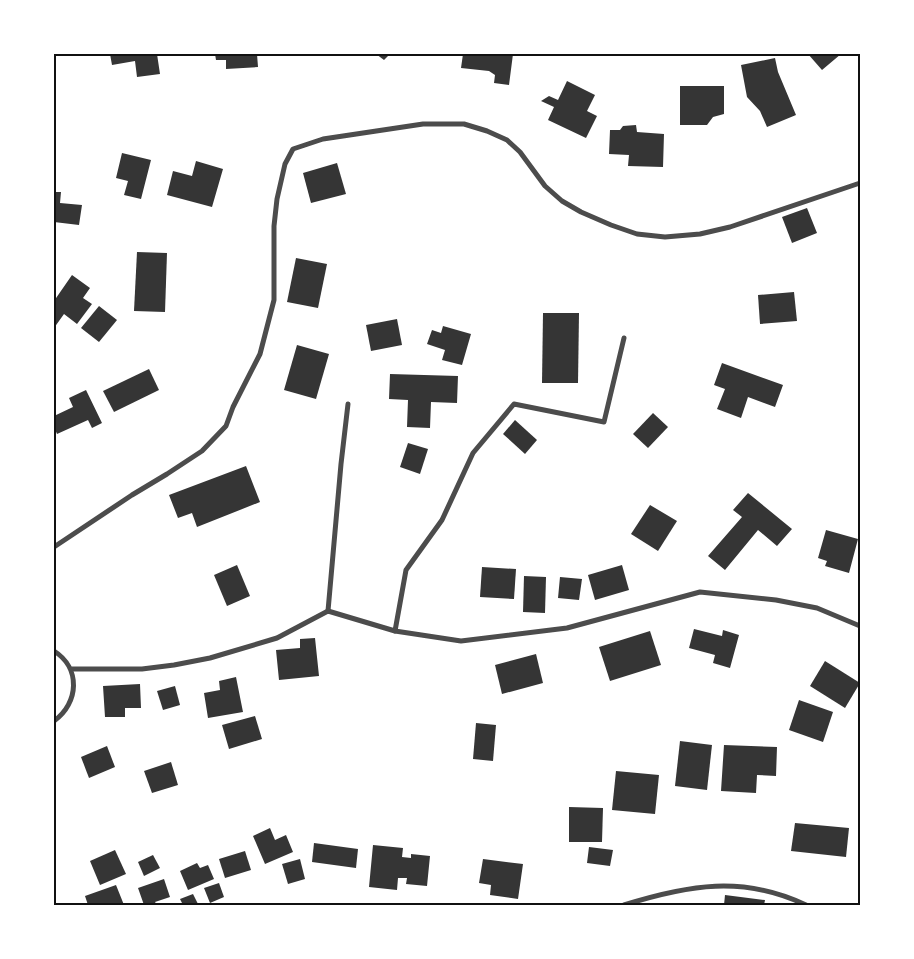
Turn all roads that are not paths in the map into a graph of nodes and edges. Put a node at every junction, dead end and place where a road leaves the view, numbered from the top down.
1 (860, 183) edge
2 (624, 338) dead end
3 (348, 404) dead end
4 (54, 547) edge
5 (328, 611) junction
6 (860, 626) edge
7 (395, 631) junction
8 (54, 651) edge
9 (72, 669) junction
10 (54, 722) edge
11 (637, 903) edge
12 (624, 905) edge
13 (806, 905) edge

1 - 4 street
2 - 7 street
3 - 5 street
5 - 7 street
5 - 9 street
6 - 7 street
8 - 9 street
9 - 10 street
11 - 12 street
11 - 13 street

